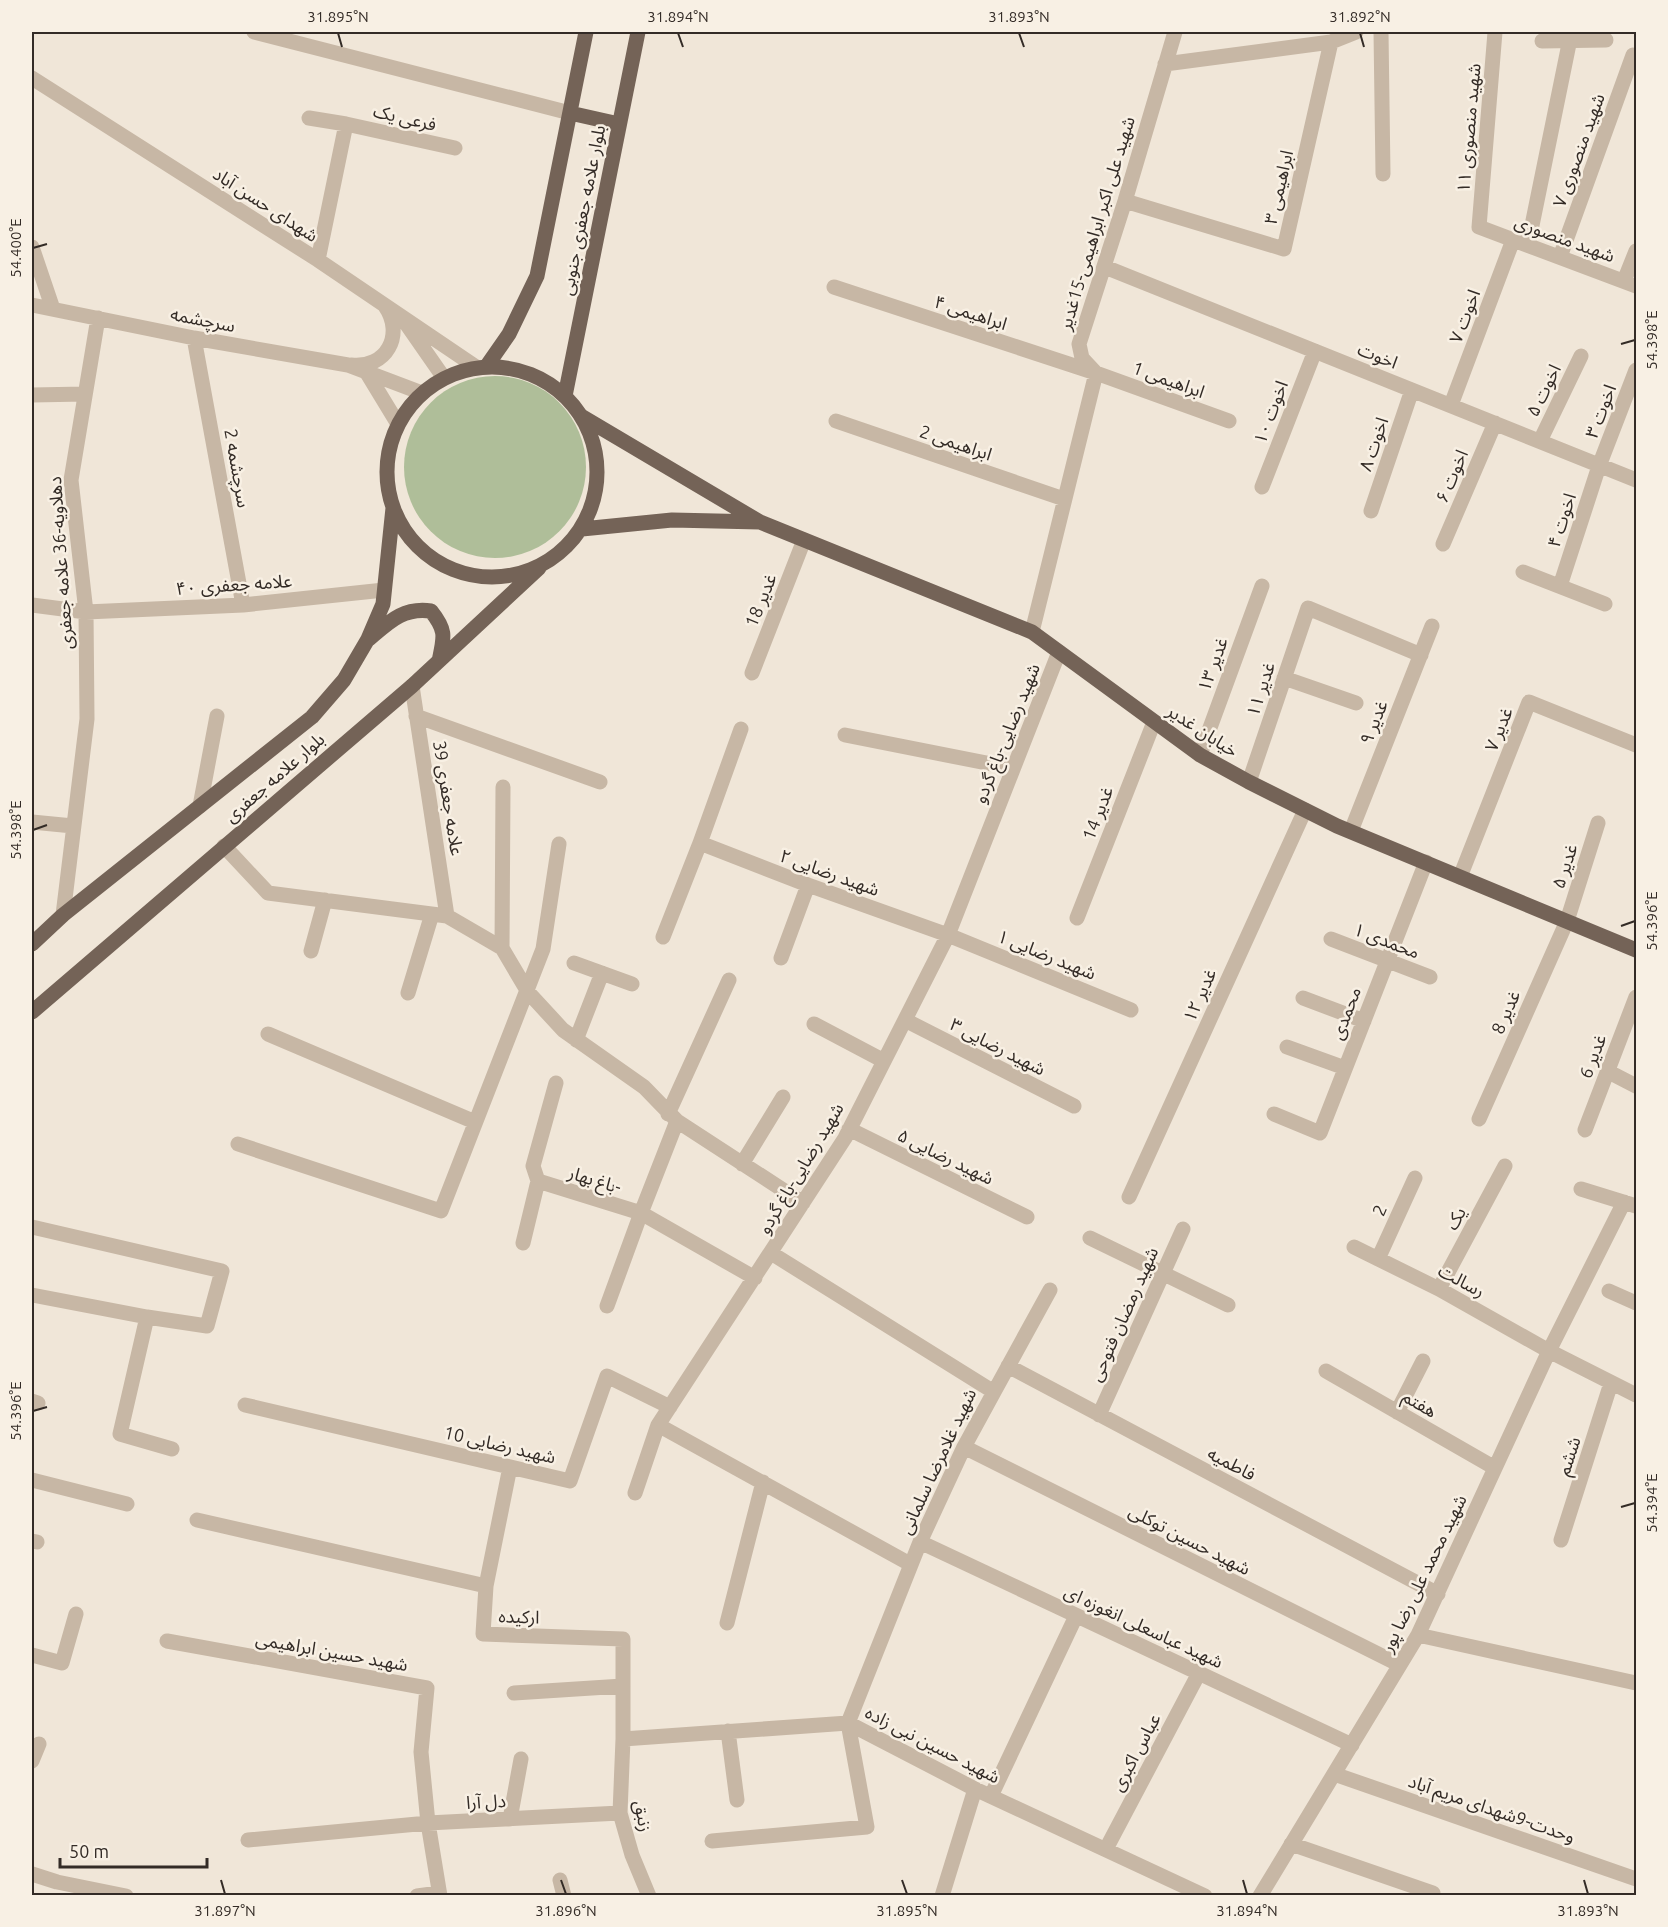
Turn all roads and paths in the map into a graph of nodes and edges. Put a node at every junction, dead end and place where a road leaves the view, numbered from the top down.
1 (254, 32) edge
2 (586, 32) edge
3 (638, 32) edge
4 (1175, 32) edge
5 (1354, 32) edge
6 (1381, 32) edge
7 (1495, 32) edge
8 (1570, 39) junction
9 (1606, 40) dead end
10 (1542, 41) dead end
11 (1331, 42) junction
12 (1633, 55) dead end
13 (1165, 64) junction
14 (32, 78) edge
15 (570, 113) junction
16 (309, 118) dead end
17 (346, 124) junction
18 (619, 124) junction
19 (455, 148) dead end
20 (1383, 174) dead end
21 (1125, 201) junction
22 (1479, 228) joint
23 (1521, 243) junction
24 (32, 248) edge
25 (1636, 251) edge
26 (1560, 257) junction
27 (318, 260) junction
28 (1105, 267) junction
29 (1630, 283) edge
30 (834, 287) dead end
31 (376, 298) junction
32 (32, 304) edge
33 (53, 309) junction
34 (400, 315) junction
35 (98, 318) junction
36 (194, 338) junction
37 (1315, 351) junction
38 (1581, 356) dead end
39 (348, 365) junction
40 (481, 367) junction
41 (1636, 370) edge
42 (367, 373) junction
43 (1096, 373) junction
44 (444, 378) junction
45 (1412, 390) junction
46 (422, 393) junction
47 (85, 394) junction
48 (32, 395) edge
49 (565, 396) junction
50 (1451, 405) junction
51 (581, 417) junction
52 (836, 421) dead end
53 (1230, 421) dead end
54 (1495, 423) junction
55 (398, 424) junction
56 (1540, 441) junction
57 (1599, 465) junction
58 (1636, 480) edge
59 (1262, 487) dead end
60 (1064, 499) junction
61 (393, 508) junction
62 (1371, 511) dead end
63 (760, 522) junction
64 (582, 529) junction
65 (804, 540) junction
66 (1443, 544) dead end
67 (539, 568) junction
68 (1523, 572) dead end
69 (1262, 586) dead end
70 (1560, 586) junction
71 (384, 590) junction
72 (1605, 604) dead end
73 (32, 605) edge
74 (243, 605) junction
75 (86, 612) junction
76 (1432, 626) dead end
77 (1032, 632) junction
78 (368, 639) junction
79 (1059, 652) junction
80 (1421, 655) junction
81 (439, 661) junction
82 (752, 673) dead end
83 (1284, 678) junction
84 (412, 686) junction
85 (1356, 703) dead end
86 (217, 716) dead end
87 (416, 716) junction
88 (1154, 722) junction
89 (741, 729) dead end
90 (845, 735) dead end
91 (1636, 745) edge
92 (1200, 755) junction
93 (1012, 768) junction
94 (600, 782) dead end
95 (1249, 782) junction
96 (503, 787) dead end
97 (200, 806) junction
98 (1305, 810) junction
99 (32, 822) edge
100 (1599, 823) dead end
101 (73, 826) junction
102 (1351, 831) junction
103 (700, 843) junction
104 (559, 844) dead end
105 (224, 846) junction
106 (1426, 862) junction
107 (1460, 877) junction
108 (808, 885) junction
109 (325, 900) junction
110 (63, 915) junction
111 (439, 915) junction
112 (1077, 918) dead end
113 (1567, 921) junction
114 (948, 935) junction
115 (663, 937) dead end
116 (1331, 939) dead end
117 (32, 944) edge
118 (502, 948) junction
119 (1636, 950) edge
120 (311, 951) dead end
121 (781, 958) dead end
122 (1387, 962) junction
123 (574, 963) dead end
124 (602, 973) junction
125 (1430, 977) dead end
126 (729, 980) dead end
127 (632, 984) dead end
128 (528, 992) junction
129 (408, 993) dead end
130 (1636, 997) edge
131 (1303, 998) dead end
132 (1131, 1010) dead end
133 (32, 1012) edge
134 (905, 1020) junction
135 (1364, 1021) junction
136 (814, 1024) dead end
137 (268, 1034) dead end
138 (1630, 1035) edge
139 (576, 1040) junction
140 (1287, 1047) dead end
141 (884, 1061) junction
142 (1345, 1068) junction
143 (1608, 1071) junction
144 (556, 1083) dead end
145 (1636, 1086) edge
146 (783, 1096) dead end
147 (1074, 1106) dead end
148 (1274, 1114) dead end
149 (672, 1118) junction
150 (1479, 1119) dead end
151 (475, 1122) junction
152 (849, 1129) junction
153 (1585, 1130) dead end
154 (238, 1144) dead end
155 (742, 1164) junction
156 (1505, 1166) dead end
157 (1415, 1178) dead end
158 (538, 1181) junction
159 (1581, 1189) dead end
160 (1129, 1197) dead end
161 (803, 1203) junction
162 (1630, 1204) edge
163 (641, 1213) junction
164 (1027, 1217) dead end
165 (32, 1227) edge
166 (1183, 1229) dead end
167 (1089, 1238) dead end
168 (523, 1242) dead end
169 (1354, 1248) dead end
170 (771, 1253) junction
171 (1378, 1259) junction
172 (1163, 1274) junction
173 (754, 1278) junction
174 (1440, 1289) junction
175 (1050, 1290) dead end
176 (1610, 1291) dead end
177 (32, 1295) edge
178 (1636, 1303) edge
179 (1228, 1305) dead end
180 (607, 1306) dead end
181 (147, 1317) junction
182 (1549, 1351) junction
183 (1423, 1361) dead end
184 (1008, 1366) junction
185 (1326, 1371) dead end
186 (1611, 1383) junction
187 (994, 1392) junction
188 (1636, 1395) edge
189 (245, 1405) dead end
190 (670, 1407) junction
191 (1397, 1412) junction
192 (1099, 1415) junction
193 (658, 1425) junction
194 (964, 1447) junction
195 (172, 1449) dead end
196 (510, 1467) junction
197 (1495, 1468) junction
198 (32, 1480) edge
199 (763, 1482) junction
200 (636, 1493) dead end
201 (127, 1504) dead end
202 (197, 1520) dead end
203 (1562, 1540) dead end
204 (920, 1542) junction
205 (910, 1564) junction
206 (486, 1586) junction
207 (1438, 1594) junction
208 (76, 1614) dead end
209 (1076, 1616) junction
210 (727, 1623) dead end
211 (1418, 1635) junction
212 (167, 1641) dead end
213 (32, 1655) edge
214 (1400, 1665) junction
215 (1198, 1673) junction
216 (1636, 1683) edge
217 (623, 1686) junction
218 (514, 1693) dead end
219 (848, 1723) junction
220 (728, 1731) junction
221 (623, 1739) junction
222 (39, 1744) dead end
223 (1352, 1745) junction
224 (521, 1759) dead end
225 (32, 1761) edge
226 (1334, 1774) junction
227 (975, 1789) junction
228 (991, 1796) junction
229 (737, 1800) dead end
230 (620, 1813) junction
231 (510, 1819) junction
232 (428, 1823) junction
233 (248, 1840) dead end
234 (712, 1841) dead end
235 (1291, 1844) junction
236 (1106, 1850) junction
237 (32, 1874) edge
238 (1636, 1879) edge
239 (560, 1880) dead end
240 (56, 1889) edge
241 (1433, 1893) dead end
242 (439, 1894) edge
243 (126, 1896) edge
244 (417, 1896) edge
245 (564, 1896) edge
246 (649, 1896) edge
247 (942, 1896) edge
248 (1205, 1896) edge
249 (1260, 1896) edge

1 - 15 street
2 - 15 main road, بلوار علامه جعفری جنوبی
3 - 18 main road, بلوار علامه جعفری جنوبی
4 - 13 street, شهید علی اکبر ابراهیمی-15غدیر
5 - 11 street
6 - 20 street
7 - 22 street, شهید منصوری ۱۱
8 - 9 street
8 - 10 street
8 - 23 street, اخوت ۷
11 - 13 street
11 - 21 street, ابراهیمی ۳
12 - 26 street, شهید منصوری ۷
13 - 21 street, شهید علی اکبر ابراهیمی-15غدیر
14 - 27 street, شهدای حسن آباد
15 - 18 main road
15 - 40 main road, بلوار علامه جعفری جنوبی
16 - 17 street, فرعی یک
17 - 19 street, فرعی یک
17 - 27 street
18 - 49 main road, بلوار علامه جعفری جنوبی
21 - 28 street, شهید علی اکبر ابراهیمی-15غدیر
22 - 23 street, شهید منصوری
23 - 26 street, شهید منصوری
23 - 50 street, اخوت ۷
24 - 33 street
25 - 29 street
26 - 29 street, شهید منصوری
27 - 31 street, شهدای حسن آباد
28 - 37 street, اخوت
28 - 43 street, شهید علی اکبر ابراهیمی-15غدیر
30 - 43 street, ابراهیمی ۴
31 - 34 street, شهدای حسن آباد
31 - 39 street
32 - 33 street, سرچشمه
33 - 35 street, سرچشمه
34 - 40 street, شهدای حسن آباد
34 - 44 street
35 - 36 street, سرچشمه
35 - 47 street, دهلاویه-36 علامه جعفری
36 - 39 street, سرچشمه
36 - 74 street, سرچشمه 2
37 - 45 street, اخوت
37 - 59 street, اخوت ۱۰
38 - 56 street, اخوت ۵
39 - 42 street, سرچشمه
40 - 44 main road
40 - 49 main road
41 - 57 street, اخوت ۳
42 - 46 street, سرچشمه
42 - 55 street
43 - 53 street, ابراهیمی 1
43 - 60 street
44 - 46 main road
45 - 50 street, اخوت
45 - 62 street, اخوت ۸
46 - 55 main road
47 - 48 street
47 - 75 street, دهلاویه-36 علامه جعفری
49 - 51 main road
50 - 54 street, اخوت
51 - 63 main road
51 - 64 main road
52 - 60 street, ابراهیمی 2
54 - 56 street, اخوت
54 - 66 street, اخوت ۶
55 - 61 main road
56 - 57 street, اخوت
57 - 58 street, اخوت
57 - 70 street, اخوت ۴
60 - 77 street
61 - 67 main road
61 - 71 main road, بلوار علامه جعفری
63 - 64 main road
63 - 65 main road, خیابان غدیر
64 - 67 main road
65 - 77 main road, خیابان غدیر
65 - 82 street, غدیر 18
67 - 81 main road, بلوار علامه جعفری
68 - 70 street
69 - 92 street, غدیر ۱۳
70 - 72 street
71 - 74 street, علامه جعفری ۴۰
71 - 78 main road, بلوار علامه جعفری
73 - 75 street, علامه جعفری ۴۰
74 - 75 street, علامه جعفری ۴۰
75 - 101 street, دهلاویه-36 علامه جعفری
76 - 80 street, غدیر ۹
77 - 79 main road, خیابان غدیر
78 - 81 main road
78 - 97 main road, بلوار علامه جعفری
79 - 88 main road, خیابان غدیر
79 - 93 street, شهید رضایی-باغ گردو
80 - 83 street, غدیر ۱۱
80 - 102 street, غدیر ۹
81 - 84 main road, بلوار علامه جعفری
83 - 85 street
83 - 95 street, غدیر ۱۱
84 - 87 street, علامه جعفری 39
84 - 105 main road, بلوار علامه جعفری
86 - 97 street
87 - 94 street
87 - 111 street, علامه جعفری 39
88 - 92 main road, خیابان غدیر
88 - 112 street, غدیر 14
89 - 103 street
90 - 93 street
91 - 107 street, غدیر ۷
92 - 95 main road, خیابان غدیر
93 - 114 street, شهید رضایی-باغ گردو
95 - 98 main road, خیابان غدیر
96 - 118 street
97 - 110 main road, بلوار علامه جعفری
98 - 102 main road, خیابان غدیر
98 - 160 street, غدیر ۱۲
99 - 101 street
100 - 113 street, غدیر ۵
101 - 110 street, دهلاویه-36 علامه جعفری
102 - 106 main road, خیابان غدیر
103 - 108 street, شهید رضایی ۲
103 - 115 street
104 - 128 street
105 - 109 street
105 - 133 main road, بلوار علامه جعفری
106 - 107 main road, خیابان غدیر
106 - 122 street, محمدی
107 - 113 main road, خیابان غدیر
108 - 114 street, شهید رضایی ۲
108 - 121 street
109 - 111 street
109 - 120 street
110 - 117 main road, بلوار علامه جعفری
111 - 118 street
111 - 129 street
113 - 119 main road, خیابان غدیر
113 - 150 street, غدیر 8
114 - 132 street, شهید رضایی ۱
114 - 134 street, شهید رضایی-باغ گردو
116 - 122 street, محمدی ۱
118 - 128 street
122 - 125 street, محمدی ۱
122 - 135 street, محمدی
123 - 124 street
124 - 127 street
124 - 139 street
126 - 149 street
128 - 139 street
128 - 151 street
130 - 138 street, غدیر 6
131 - 135 street
134 - 141 street, شهید رضایی-باغ گردو
134 - 147 street, شهید رضایی ۳
135 - 142 street, محمدی
136 - 141 street
137 - 151 street
138 - 143 street, غدیر 6
139 - 149 street
140 - 142 street
141 - 152 street, شهید رضایی-باغ گردو
142 - 148 street, محمدی
143 - 145 street
143 - 153 street, غدیر 6
144 - 158 street
146 - 155 street
149 - 155 street
149 - 163 street
151 - 154 street
152 - 161 street, شهید رضایی-باغ گردو
152 - 164 street, شهید رضایی ۵
155 - 161 street
156 - 174 street, یک
157 - 171 street, 2
158 - 163 street, باغ بهار-
158 - 168 street
159 - 162 street
161 - 170 street, شهید رضایی-باغ گردو
162 - 182 street, شهید محمد علی رضا پور
163 - 173 street, باغ بهار-
163 - 180 street
165 - 181 street
166 - 172 street, شهید رمضان فتوحی
167 - 172 street
169 - 171 street, رسالت
170 - 173 street, شهید رضایی-باغ گردو
170 - 187 street, شهید غلامرضا سلمانی
171 - 174 street, رسالت
172 - 179 street
172 - 192 street, شهید رمضان فتوحی
173 - 190 street, شهید رضایی-باغ گردو
174 - 182 street, رسالت
175 - 184 street
176 - 178 street
177 - 181 street
181 - 195 street
182 - 186 street, رسالت
182 - 197 street, شهید محمد علی رضا پور
183 - 191 street
184 - 187 street
184 - 192 street, فاطمیه
185 - 191 street, هفتم
186 - 188 street, رسالت
186 - 203 street, ششم
187 - 194 street, شهید غلامرضا سلمانی
189 - 196 street, شهید رضایی 10
190 - 193 street, شهید رضایی-باغ گردو
190 - 196 street, شهید رضایی 10
191 - 197 street, هفتم
192 - 207 street, فاطمیه
193 - 199 street
193 - 200 street, شهید رضایی-باغ گردو
194 - 204 street, شهید غلامرضا سلمانی
194 - 214 street, شهید حسین توکلی
196 - 206 street, ارکیده
197 - 207 street, شهید محمد علی رضا پور
198 - 201 street
199 - 205 street
199 - 210 street
202 - 206 street
204 - 205 street, شهید غلامرضا سلمانی
204 - 209 street, شهید عباسعلی انغوزه ای
205 - 219 street, شهید غلامرضا سلمانی
206 - 217 street, ارکیده
207 - 211 street, شهید محمد علی رضا پور
208 - 213 street
209 - 215 street, شهید عباسعلی انغوزه ای
209 - 228 street
211 - 214 street, شهید محمد علی رضا پور
211 - 216 street
212 - 232 street, شهید حسین ابراهیمی
214 - 223 street, شهید محمد علی رضا پور
215 - 223 street, شهید عباسعلی انغوزه ای
215 - 236 street, عباس اکبری
217 - 218 street
217 - 221 street, ارکیده
219 - 220 street, شهید حسین نبی زاده
219 - 227 street, شهید حسین نبی زاده
219 - 234 street
220 - 221 street, شهید حسین نبی زاده
220 - 229 street
221 - 230 street, زنبق
222 - 225 street
223 - 226 street, شهید محمد علی رضا پور
224 - 231 street
226 - 235 street, شهید محمد علی رضا پور
226 - 238 street, وحدت-9شهدای مریم آباد
227 - 228 street, شهید حسین نبی زاده
227 - 247 street
228 - 236 street, شهید حسین نبی زاده
230 - 231 street, دل آرا
230 - 246 street, زنبق
231 - 232 street, دل آرا
232 - 233 street, دل آرا
232 - 242 street
235 - 241 street
235 - 249 street, شهید محمد علی رضا پور
236 - 248 street, شهید حسین نبی زاده
237 - 240 street
239 - 245 street
240 - 243 street
242 - 244 street

